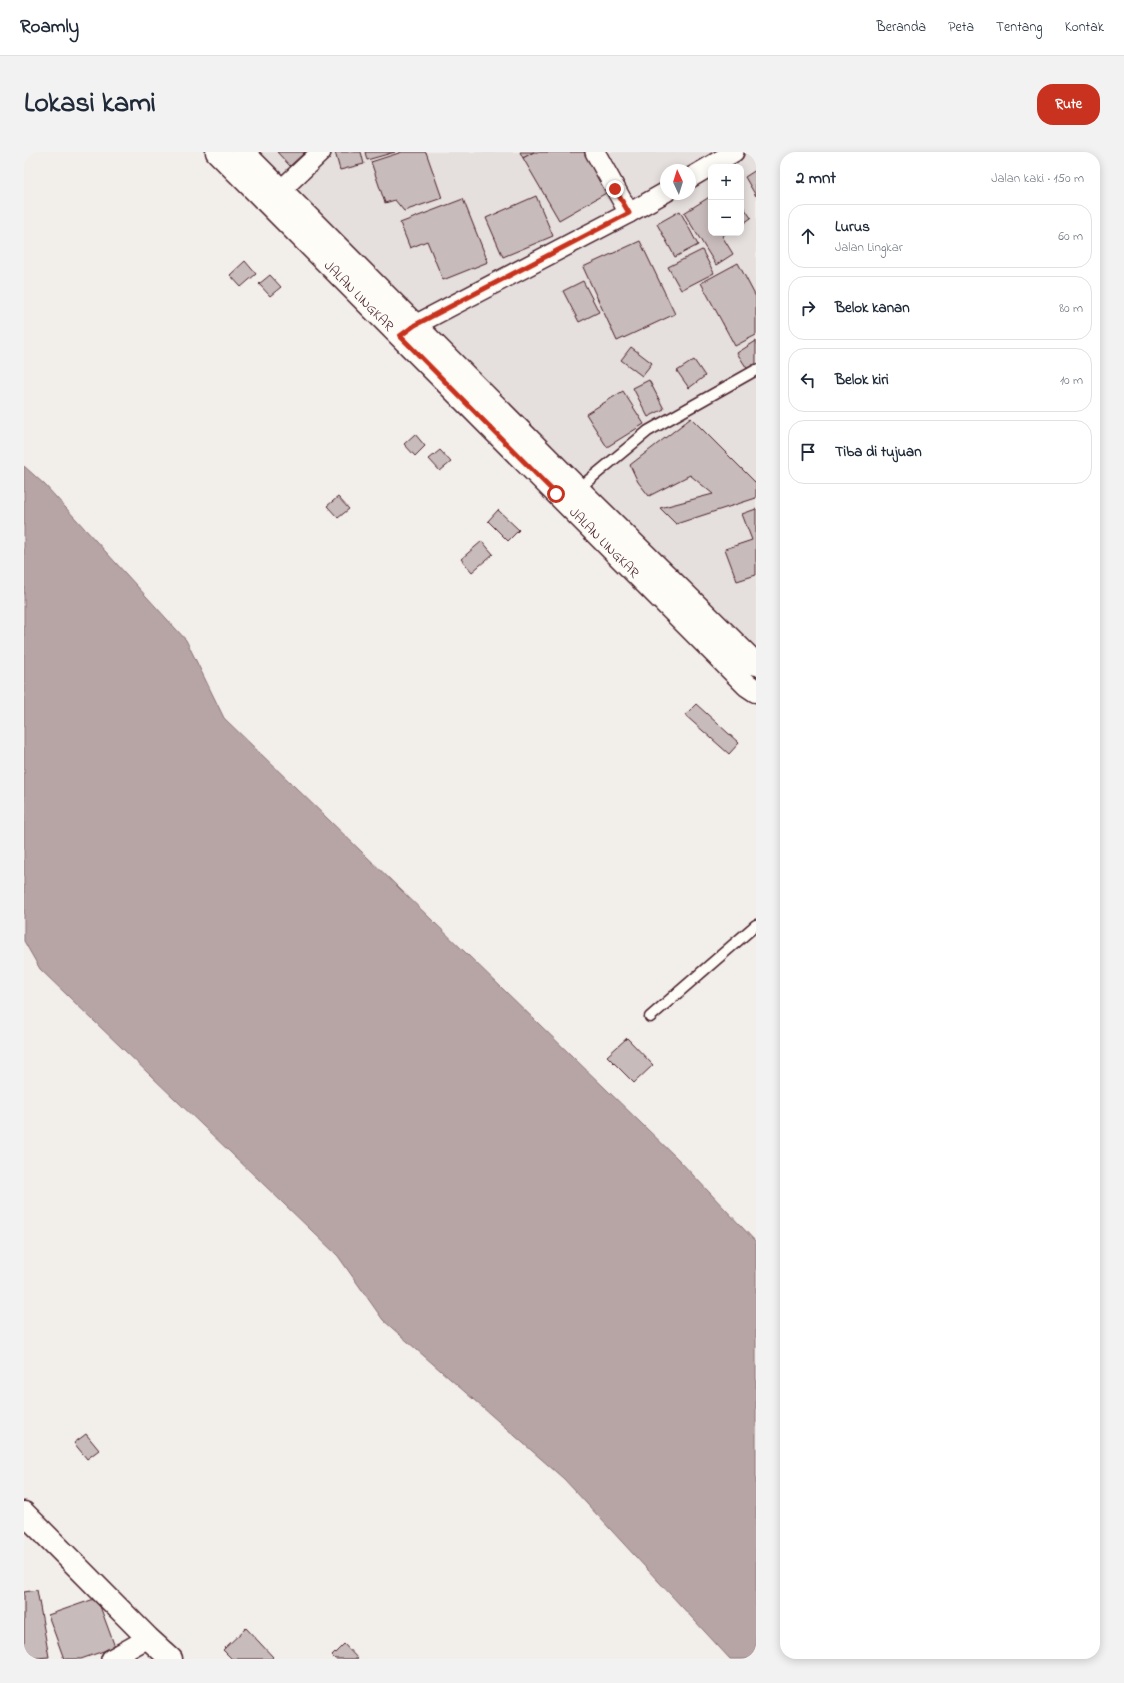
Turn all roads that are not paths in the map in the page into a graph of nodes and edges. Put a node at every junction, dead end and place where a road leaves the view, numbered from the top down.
1 (217, 152) edge
2 (243, 152) edge
3 (321, 152) edge
4 (595, 152) edge
5 (734, 152) edge
6 (696, 174) edge
7 (281, 190) junction
8 (660, 195) edge
9 (629, 213) junction
10 (407, 330) junction
11 (756, 370) edge
12 (578, 490) junction
13 (756, 664) edge
14 (756, 691) edge
15 (756, 924) edge
16 (650, 1017) dead end
17 (24, 1513) edge
18 (148, 1638) junction
19 (111, 1659) edge
20 (171, 1659) edge

1 - 10 street, JALAN LINGKAR
2 - 7 street
3 - 7 street
4 - 9 street
5 - 6 street
7 - 10 street
8 - 9 street
9 - 10 street
10 - 12 street
10 - 14 street, JALAN LINGKAR
11 - 12 lane
12 - 13 street
15 - 16 lane
17 - 18 street
18 - 19 street
18 - 20 street

